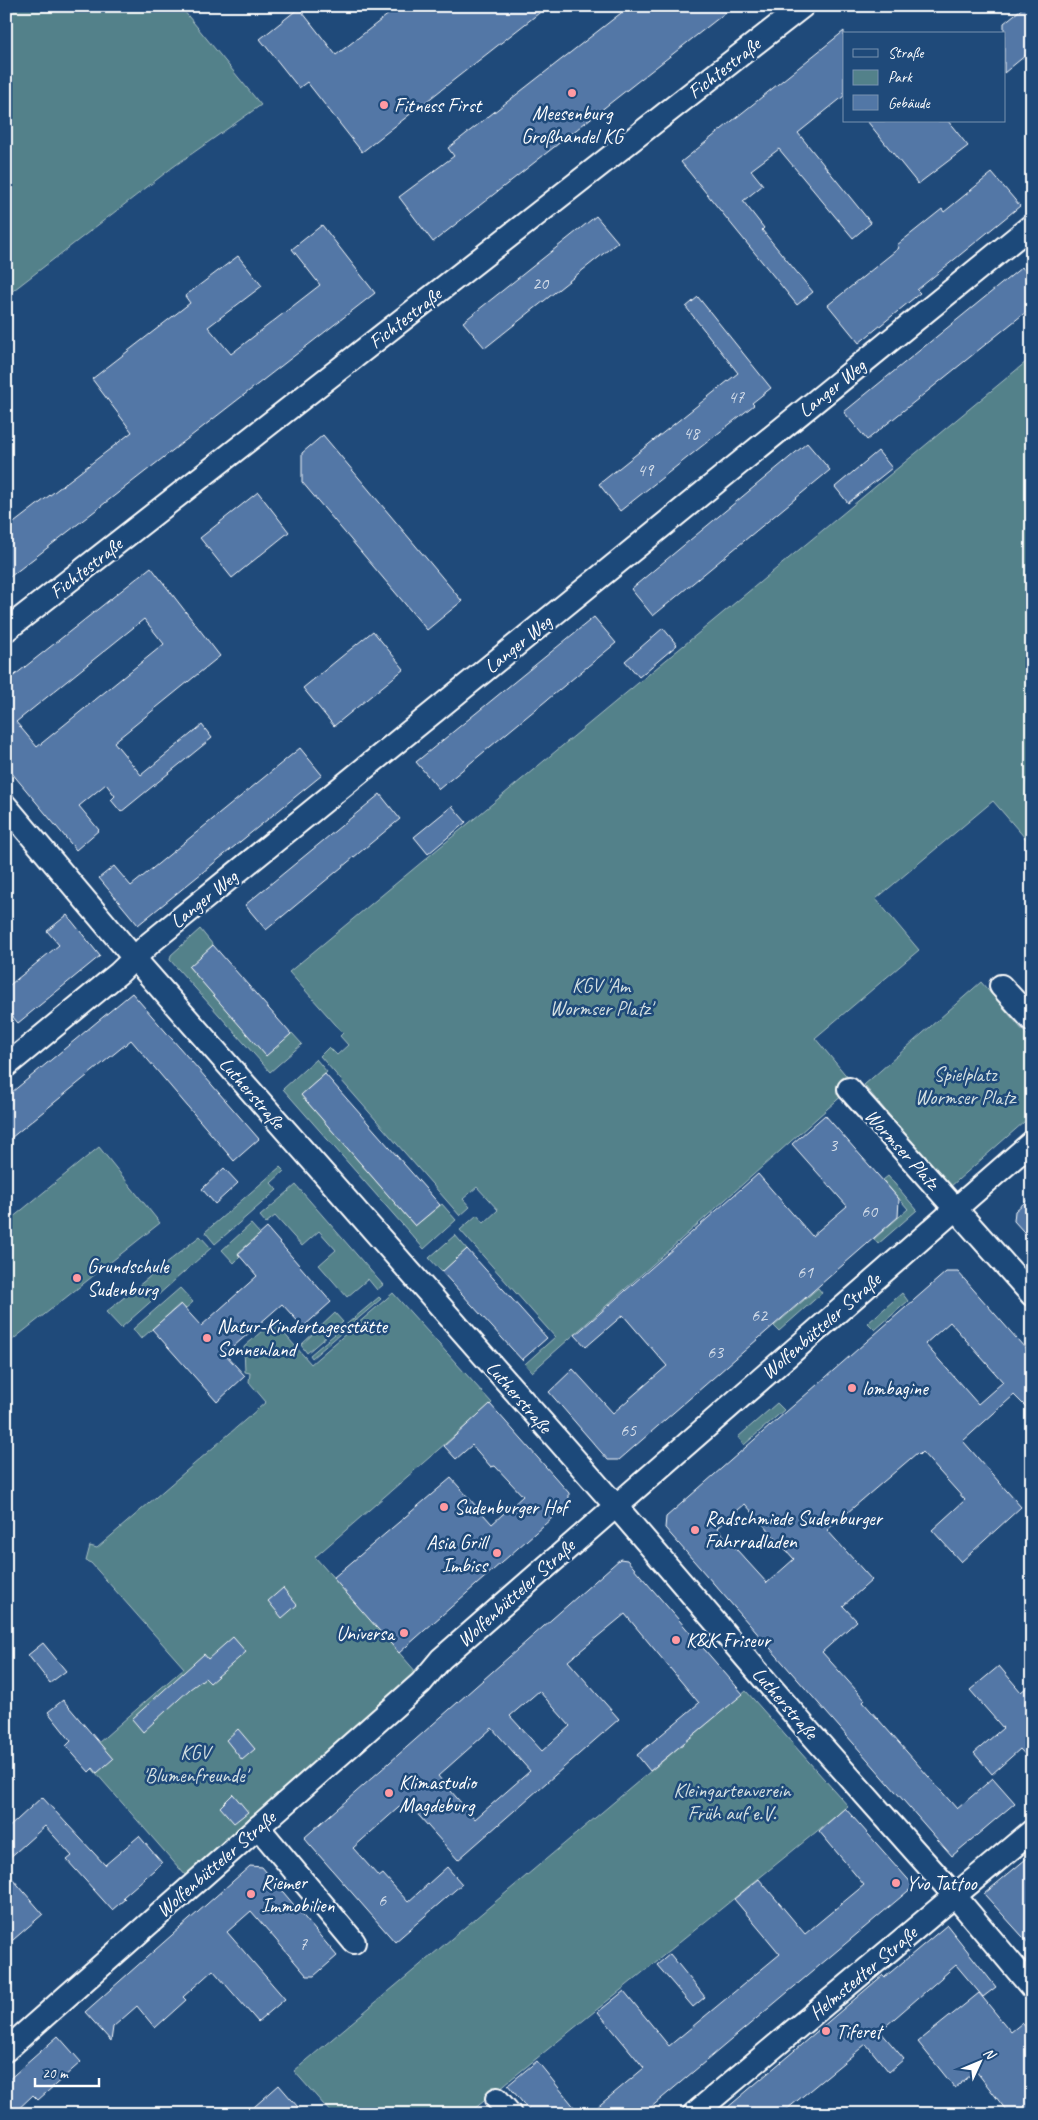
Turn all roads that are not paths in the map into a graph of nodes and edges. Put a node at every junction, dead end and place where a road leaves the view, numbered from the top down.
1 (803, 6) edge
2 (1032, 225) edge
3 (6, 630) edge
4 (6, 806) edge
5 (134, 958) junction
6 (1001, 986) dead end
7 (1032, 1020) edge
8 (6, 1066) edge
9 (849, 1090) dead end
10 (1032, 1142) edge
11 (956, 1210) junction
12 (1032, 1295) edge
13 (614, 1505) junction
14 (258, 1827) junction
15 (1032, 1832) edge
16 (955, 1896) junction
17 (354, 1942) dead end
18 (1032, 1988) edge
19 (6, 2050) edge
20 (694, 2114) edge

1 - 3 street, Fichtestraße
2 - 5 street, Langer Weg
4 - 5 street, Lutherstraße
5 - 8 street, Langer Weg
5 - 13 street, Lutherstraße
6 - 7 street
9 - 11 street, Wormser Platz
10 - 11 street, Wolfenbütteler Straße
11 - 12 street, Wormser Platz
11 - 13 street, Wolfenbütteler Straße
13 - 14 street, Wolfenbütteler Straße
13 - 16 street, Lutherstraße
14 - 17 street
14 - 19 street, Wolfenbütteler Straße
15 - 16 street, Helmstedter Straße
16 - 18 street, Lutherstraße
16 - 20 street, Helmstedter Straße

